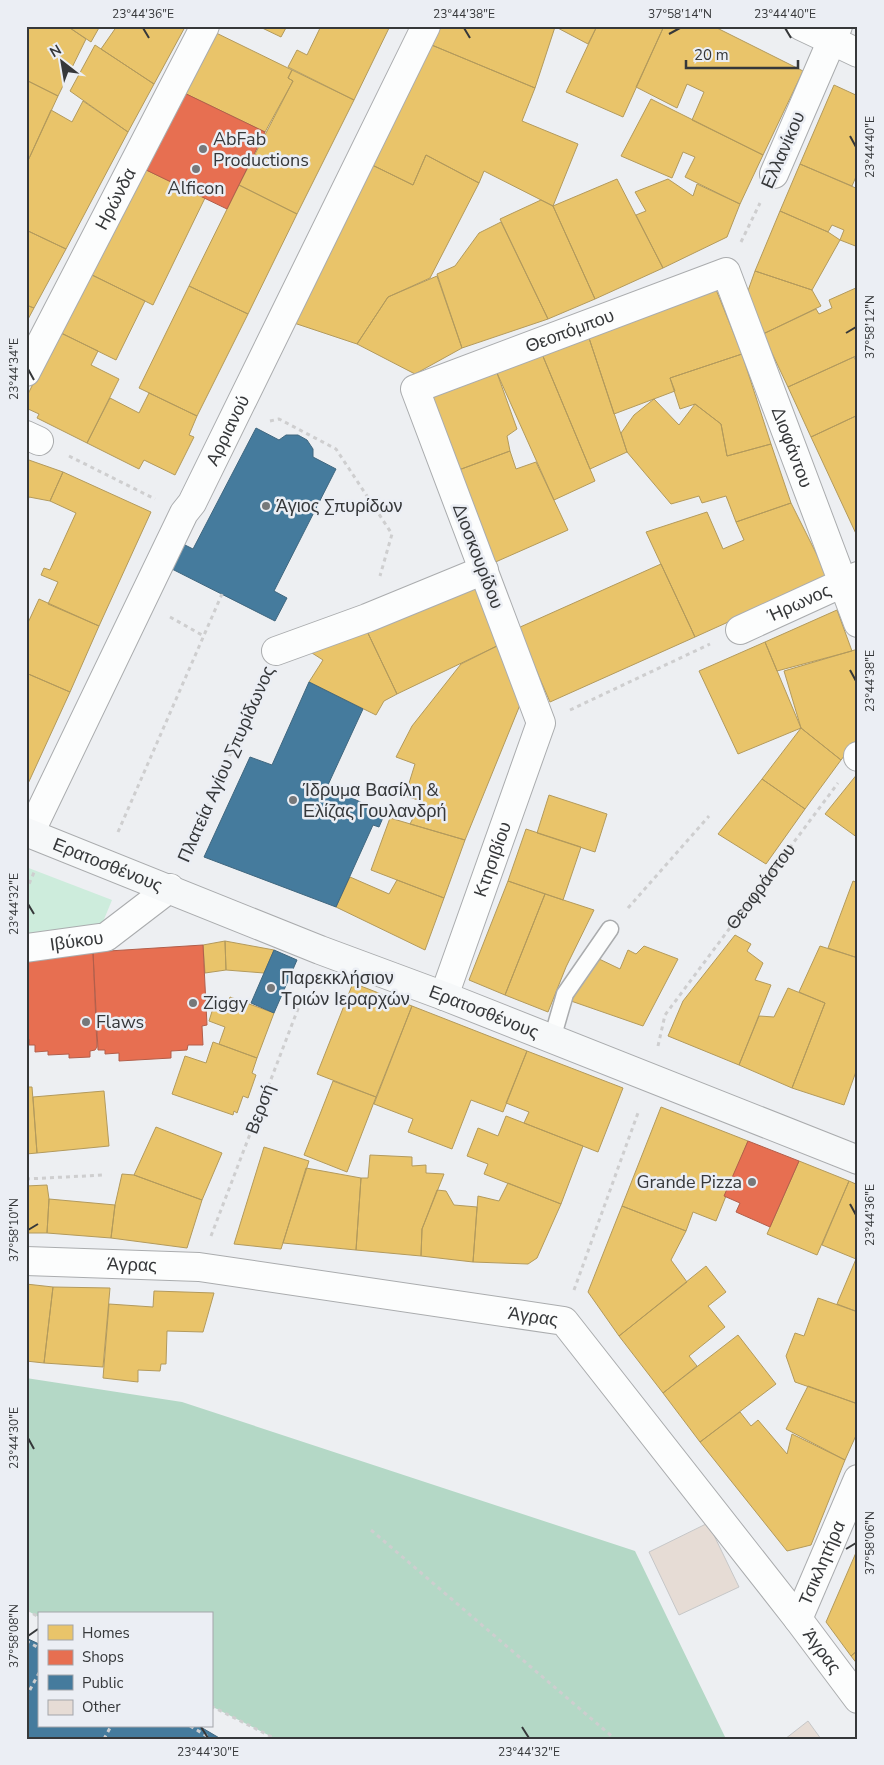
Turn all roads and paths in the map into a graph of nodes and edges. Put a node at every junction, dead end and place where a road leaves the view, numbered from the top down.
1 (205, 26) edge
2 (426, 26) edge
3 (801, 26) edge
4 (834, 33) edge
5 (858, 53) edge
6 (774, 174) joint
7 (726, 272) junction
8 (26, 372) edge
9 (415, 389) joint
10 (228, 430) junction
11 (33, 438) edge
12 (184, 513) junction
13 (392, 534) dead end
14 (484, 570) junction
15 (850, 579) edge
16 (222, 594) dead end
17 (858, 623) edge
18 (740, 630) joint
19 (276, 651) joint
20 (541, 723) junction
21 (858, 756) edge
22 (709, 816) dead end
23 (28, 833) edge
24 (105, 862) junction
25 (170, 888) junction
26 (610, 929) joint
27 (26, 948) edge
28 (320, 950) junction
29 (444, 996) junction
30 (665, 1015) dead end
31 (552, 1039) junction
32 (857, 1158) edge
33 (620, 1166) dead end
34 (104, 1175) dead end
35 (26, 1179) edge
36 (26, 1261) edge
37 (199, 1267) junction
38 (580, 1270) dead end
39 (858, 1479) edge
40 (371, 1530) dead end
41 (26, 1610) edge
42 (38, 1616) edge
43 (798, 1619) junction
44 (26, 1642) edge
45 (38, 1648) edge
46 (38, 1675) edge
47 (26, 1697) edge
48 (858, 1699) edge
49 (212, 1707) edge
50 (193, 1728) edge
51 (207, 1737) edge
52 (212, 1739) edge
53 (276, 1739) edge
54 (614, 1739) edge

1 - 8 street, Ηρώνδα
2 - 10 street, Αρριανού
3 - 4 street
4 - 5 street
4 - 6 street, Ελλανίκου
6 - 7 path, Ελλανίκου
7 - 9 street, Θεοπόμπου
7 - 15 street, Διοφάντου
9 - 14 street, Διοσκουρίδου
10 - 12 street, Αρριανού
10 - 13 path
11 - 12 path
12 - 23 street, Αρριανού
14 - 19 street, Πλατεία Αγίου Σπυρίδωνος
14 - 20 street, Διοσκουρίδου
15 - 17 street, Διοφάντου
15 - 18 street, Ήρωνος
16 - 24 path
18 - 20 path
19 - 25 path, Πλατεία Αγίου Σπυρίδωνος
20 - 29 street, Κτησιβίου
21 - 30 path, Θεοφράστου
22 - 26 path
23 - 24 main road, Ερατοσθένους
24 - 25 main road, Ερατοσθένους
25 - 27 street, Ιβύκου
25 - 28 main road, Ερατοσθένους
26 - 31 lane
28 - 29 main road, Ερατοσθένους
28 - 37 path, Βερσή
29 - 31 main road, Ερατοσθένους
31 - 32 main road, Ερατοσθένους
33 - 38 path
34 - 35 path
36 - 37 street, Άγρας
37 - 43 street, Άγρας
39 - 43 street, Τσικλητήρα
40 - 54 path
41 - 42 path
43 - 48 street, Άγρας
44 - 45 path
46 - 47 path
49 - 53 path
50 - 51 path
51 - 52 path

